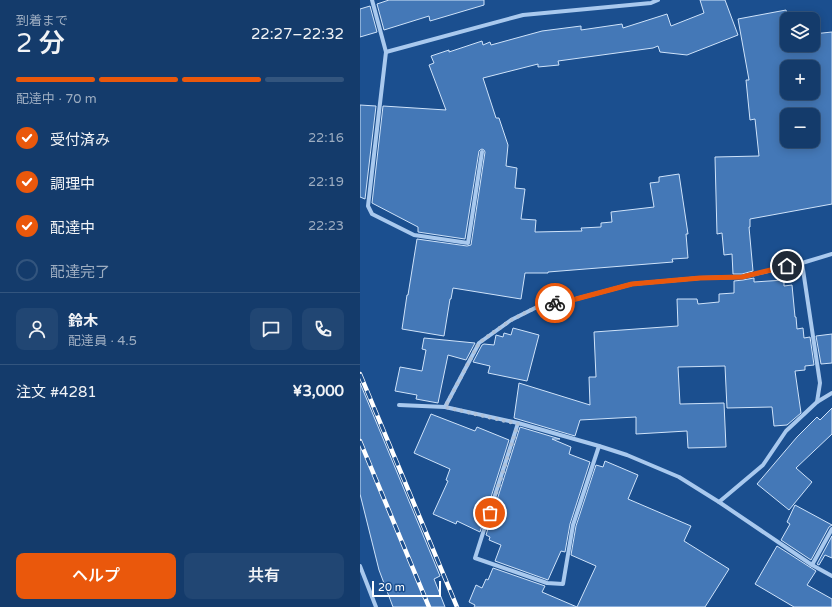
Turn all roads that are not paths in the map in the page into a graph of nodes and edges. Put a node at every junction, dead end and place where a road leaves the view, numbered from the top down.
1 (372, 0) edge
2 (658, 0) edge
3 (651, 1) edge
4 (386, 52) junction
5 (482, 152) dead end
6 (832, 254) edge
7 (802, 263) junction
8 (832, 393) edge
9 (818, 402) junction
10 (399, 405) dead end
11 (445, 407) junction
12 (518, 424) junction
13 (599, 446) junction
14 (719, 502) junction
15 (832, 529) edge
16 (812, 565) junction
17 (360, 566) edge
18 (832, 576) edge
19 (376, 607) edge

1 - 4 street
2 - 3 street
3 - 4 street
4 - 5 street
6 - 7 street
7 - 9 street
7 - 11 street
8 - 9 street
9 - 14 street
10 - 11 street
11 - 12 street
12 - 13 street
12 - 13 street
13 - 14 street
14 - 16 street
15 - 16 street
16 - 18 street
17 - 19 street

